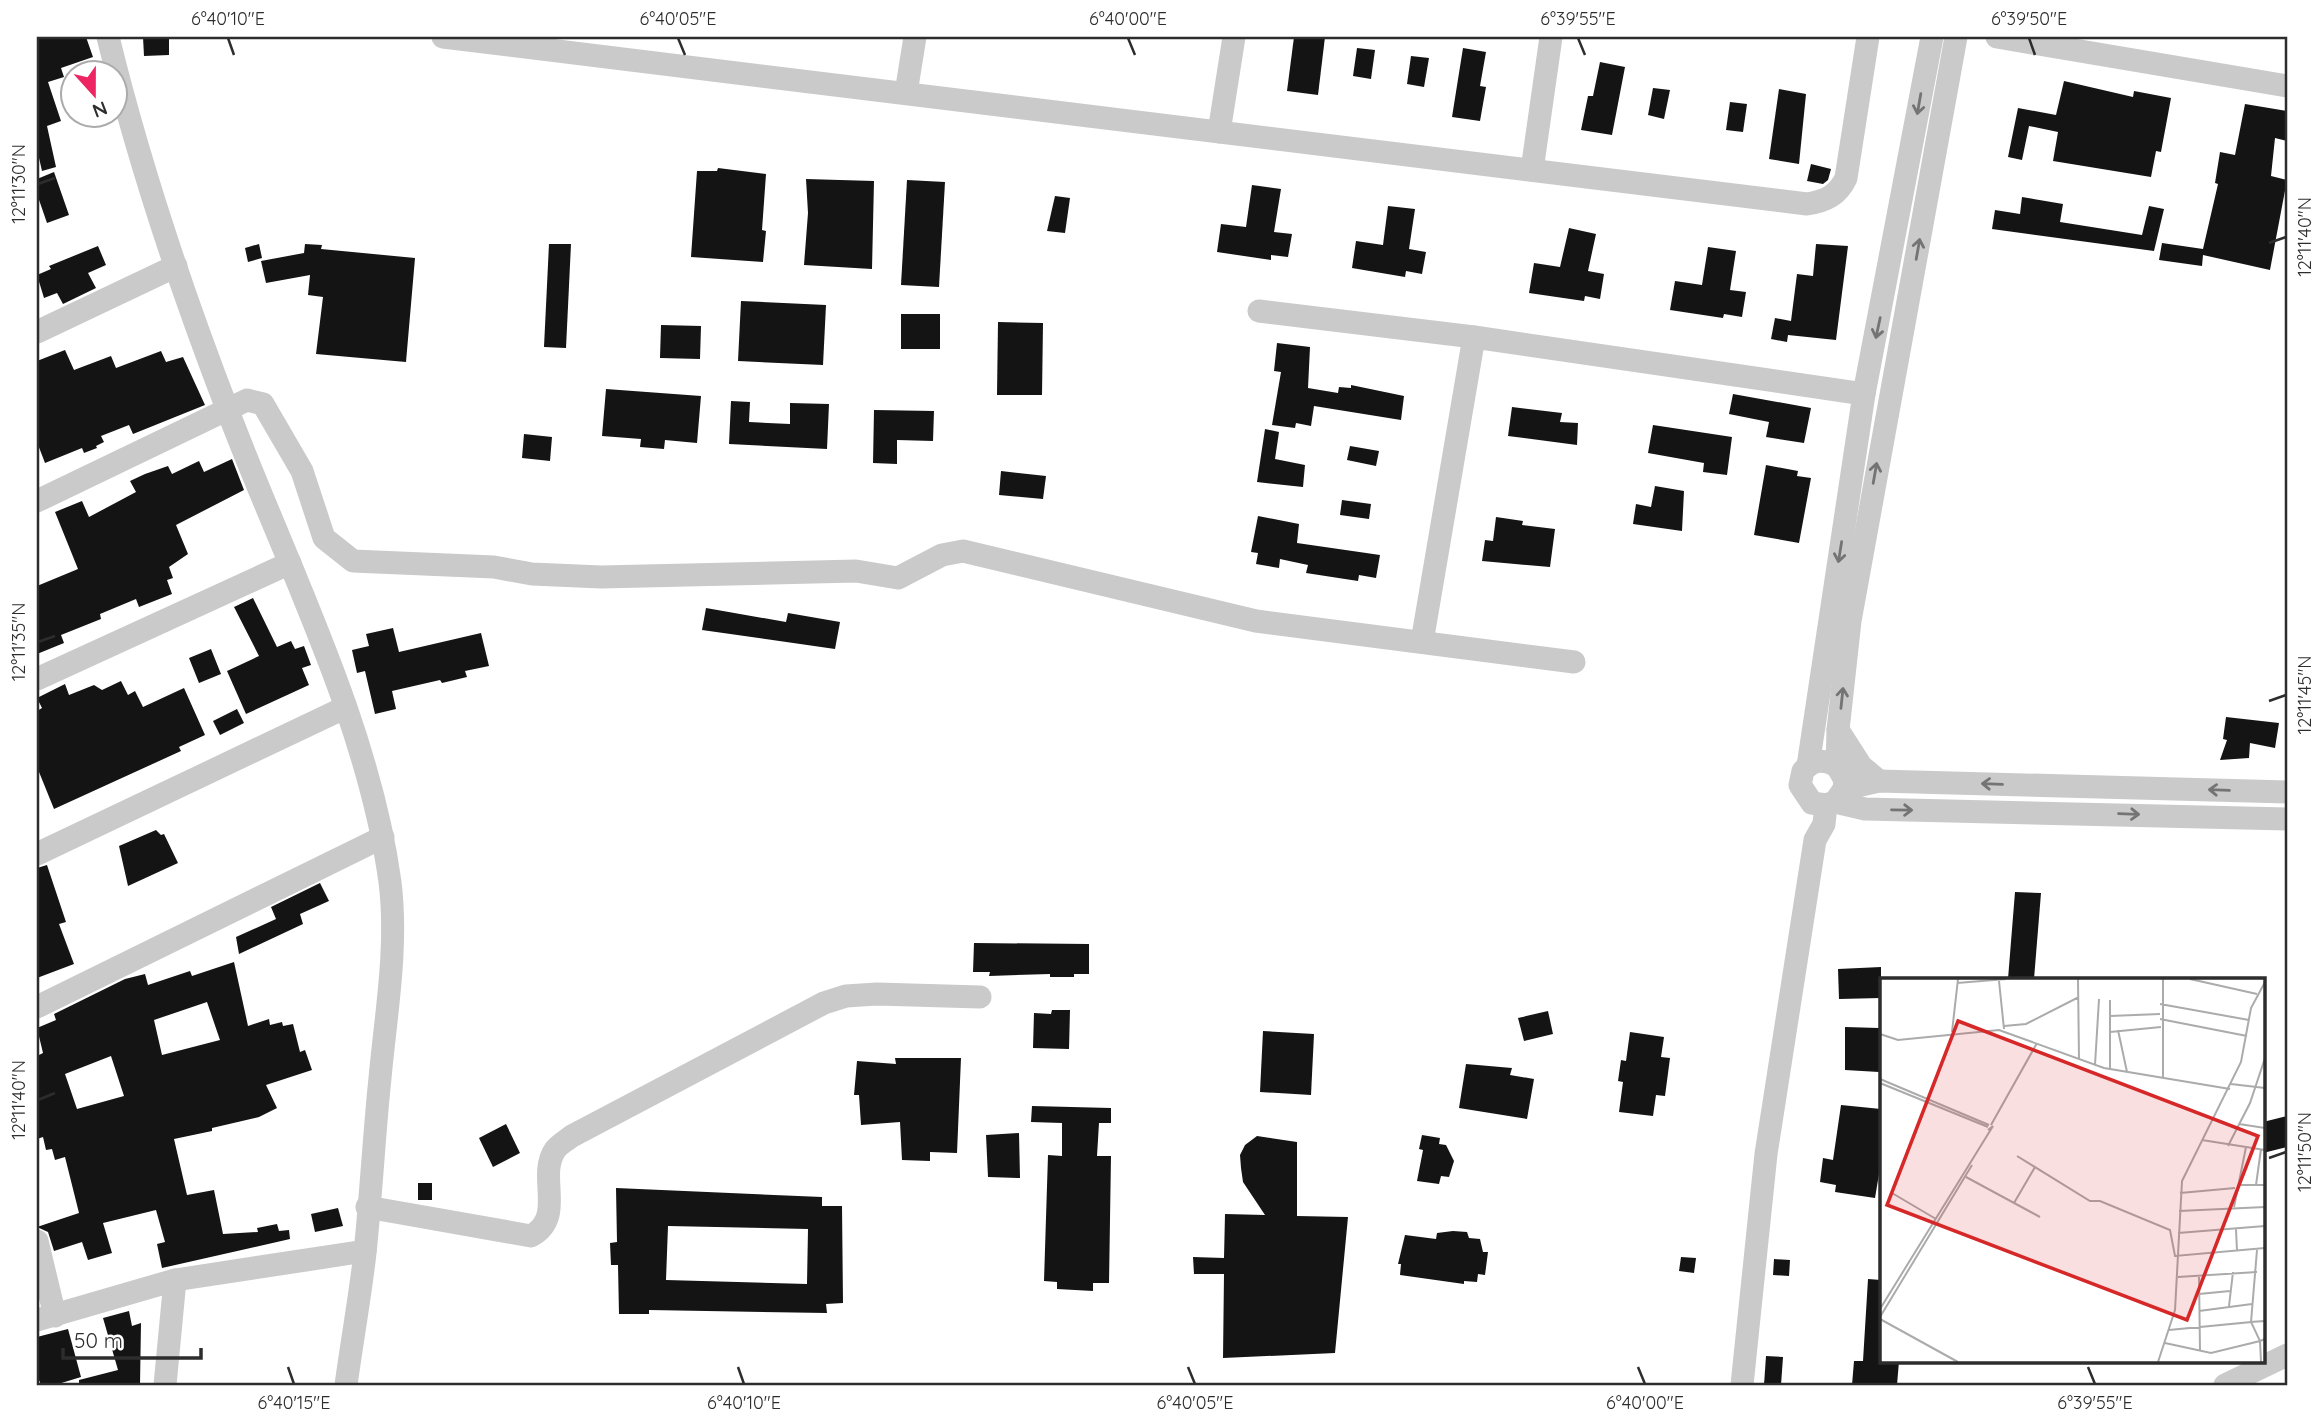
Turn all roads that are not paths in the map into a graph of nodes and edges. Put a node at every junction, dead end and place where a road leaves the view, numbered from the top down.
1 (108, 37) edge
2 (443, 37) edge
3 (915, 37) edge
4 (1234, 37) edge
5 (1551, 37) edge
6 (1868, 37) edge
7 (1931, 37) edge
8 (1956, 37) edge
9 (1997, 37) edge
10 (603, 46) edge
11 (2287, 86) edge
12 (906, 93) junction
13 (1219, 132) junction
14 (1532, 170) junction
15 (177, 266) junction
16 (1259, 311) dead end
17 (38, 328) edge
18 (1474, 337) junction
19 (1864, 394) junction
20 (228, 412) junction
21 (37, 501) edge
22 (290, 563) junction
23 (1422, 642) junction
24 (1574, 662) dead end
25 (37, 679) edge
26 (344, 708) junction
27 (1838, 730) junction
28 (1808, 765) junction
29 (1838, 766) junction
30 (1879, 781) junction
31 (2287, 792) edge
32 (1828, 798) junction
33 (2287, 818) edge
34 (383, 837) junction
35 (37, 854) edge
36 (980, 997) dead end
37 (37, 1007) edge
38 (367, 1207) junction
39 (37, 1241) edge
40 (365, 1251) junction
41 (175, 1280) junction
42 (46, 1318) edge
43 (2287, 1356) edge
44 (165, 1385) edge
45 (346, 1385) edge
46 (1742, 1385) edge
47 (2225, 1385) edge

1 - 15 street
2 - 10 street
3 - 12 street
4 - 13 street
5 - 14 street
6 - 14 street
7 -> 19 street
27 -> 8 street
9 - 11 street
10 - 12 street
12 - 13 street
13 - 14 street
15 - 17 street
15 - 20 street
16 - 18 street
18 - 19 street
18 - 23 street
19 -> 28 street
20 - 21 street
20 - 22 street
20 - 23 street
22 - 25 street
22 - 26 street
23 - 24 street
26 - 34 street
26 - 35 street
27 - 29 street
27 - 30 street
28 - 29 street
28 - 32 street
29 - 32 street
31 -> 30 street
30 - 32 street
32 -> 33 street
32 - 46 street
34 - 37 street
34 - 38 street
36 - 38 street
38 - 40 street
39 - 42 street
40 - 41 street
40 - 45 street
41 - 42 street
41 - 44 street
43 - 47 street

